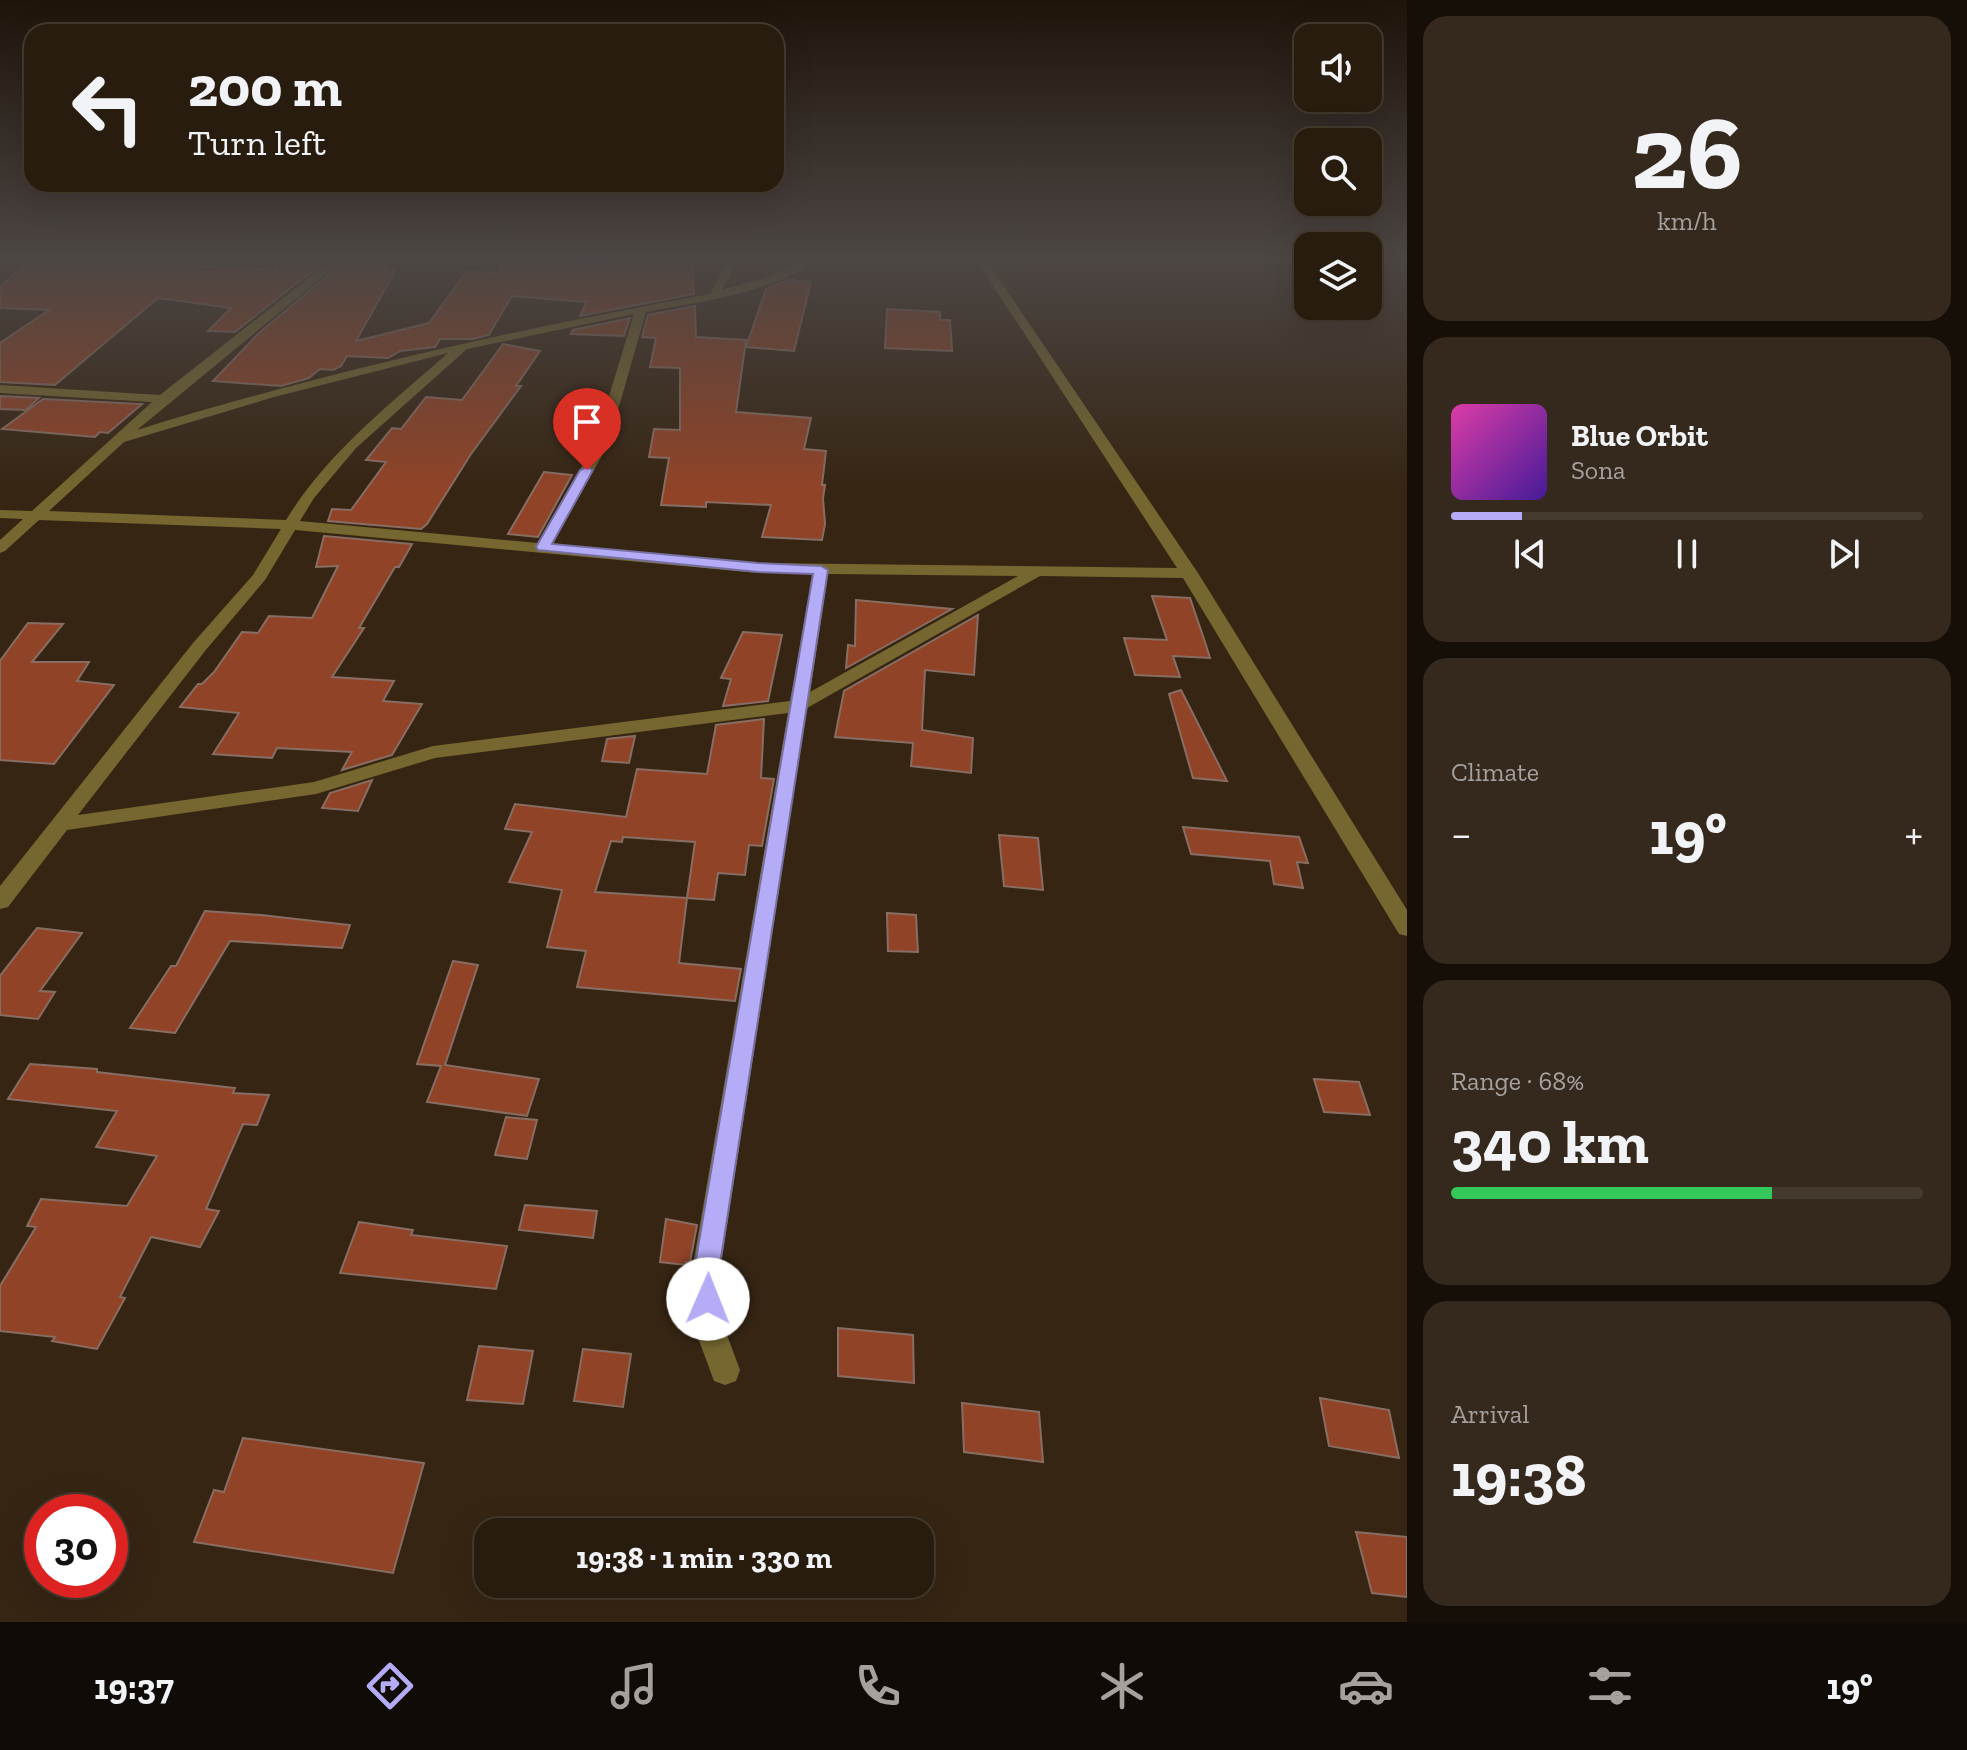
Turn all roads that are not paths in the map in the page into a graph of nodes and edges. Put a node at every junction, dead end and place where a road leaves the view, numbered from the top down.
1 (240, 337) edge
2 (509, 337) edge
3 (633, 337) edge
4 (1036, 337) edge
5 (464, 346) junction
6 (0, 389) edge
7 (163, 399) junction
8 (124, 438) junction
9 (0, 514) edge
10 (36, 516) junction
11 (290, 525) junction
12 (543, 547) junction
13 (0, 548) edge
14 (821, 570) junction
15 (1037, 572) junction
16 (1190, 573) junction
17 (798, 706) junction
18 (60, 824) junction
19 (0, 901) edge
20 (1407, 928) edge
21 (725, 1370) dead end

1 - 7 street
2 - 5 street
3 - 12 street
4 - 16 street
5 - 8 street
5 - 11 street
6 - 7 street
7 - 8 street
8 - 10 street
9 - 10 street
10 - 11 street
10 - 13 street
11 - 12 street
11 - 18 street
12 - 14 street
14 - 15 street
14 - 17 street
15 - 16 street
15 - 17 street
16 - 20 street
17 - 18 street
17 - 21 street
18 - 19 street

